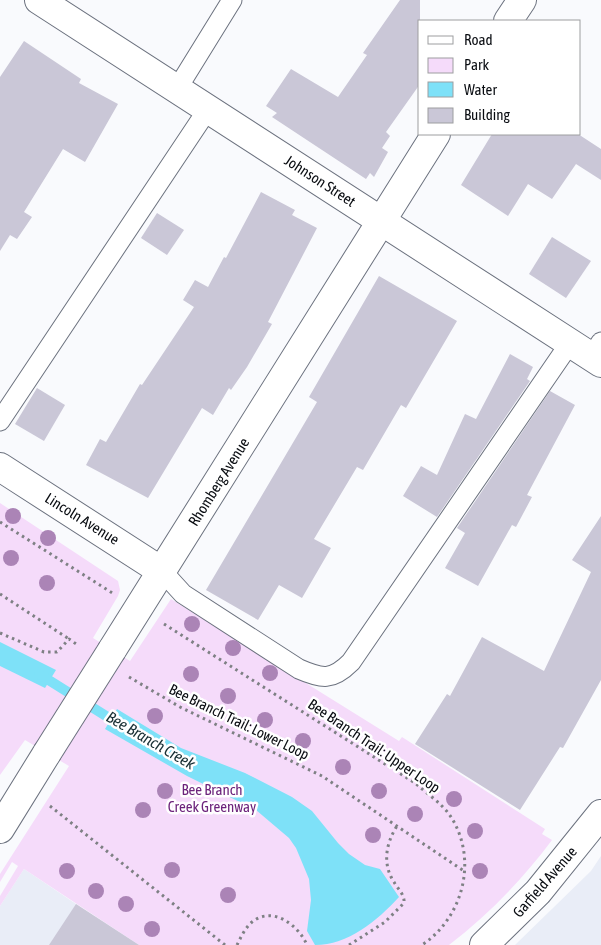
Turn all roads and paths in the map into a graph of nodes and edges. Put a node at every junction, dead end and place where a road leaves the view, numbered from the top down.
1 (39, 0) edge
2 (232, 0) edge
3 (522, 0) edge
4 (509, 20) edge
5 (177, 89) junction
6 (208, 109) junction
7 (435, 135) edge
8 (380, 221) junction
9 (591, 351) edge
10 (0, 421) edge
11 (0, 468) edge
12 (0, 522) edge
13 (163, 572) junction
14 (0, 594) edge
15 (118, 596) dead end
16 (158, 620) dead end
17 (0, 633) edge
18 (69, 639) junction
19 (81, 647) dead end
20 (128, 676) dead end
21 (45, 803) dead end
22 (4, 814) edge
23 (601, 814) edge
24 (397, 826) junction
25 (464, 871) junction
26 (226, 945) edge
27 (237, 945) edge
28 (307, 945) edge
29 (349, 945) edge
30 (422, 945) edge
31 (484, 945) edge

1 - 5 street, Johnson Street
2 - 5 lane
3 - 4 street
5 - 6 street, Johnson Street
6 - 8 street, Johnson Street
6 - 10 lane
7 - 8 street, Rhomberg Avenue
8 - 9 street, Johnson Street
8 - 13 street, Rhomberg Avenue
9 - 13 lane
11 - 13 street, Lincoln Avenue
12 - 15 path
13 - 22 street, Rhomberg Avenue, bridge
14 - 18 path
16 - 25 path, Bee Branch Trail: Upper Loop
17 - 18 path
18 - 19 path
20 - 24 path, Bee Branch Trail: Lower Loop
21 - 26 path
23 - 31 street, Garfield Avenue
24 - 25 path, Bee Branch Trail: Lower Loop
24 - 29 path
25 - 30 path, Bee Branch Trail: Upper Loop
27 - 28 path

